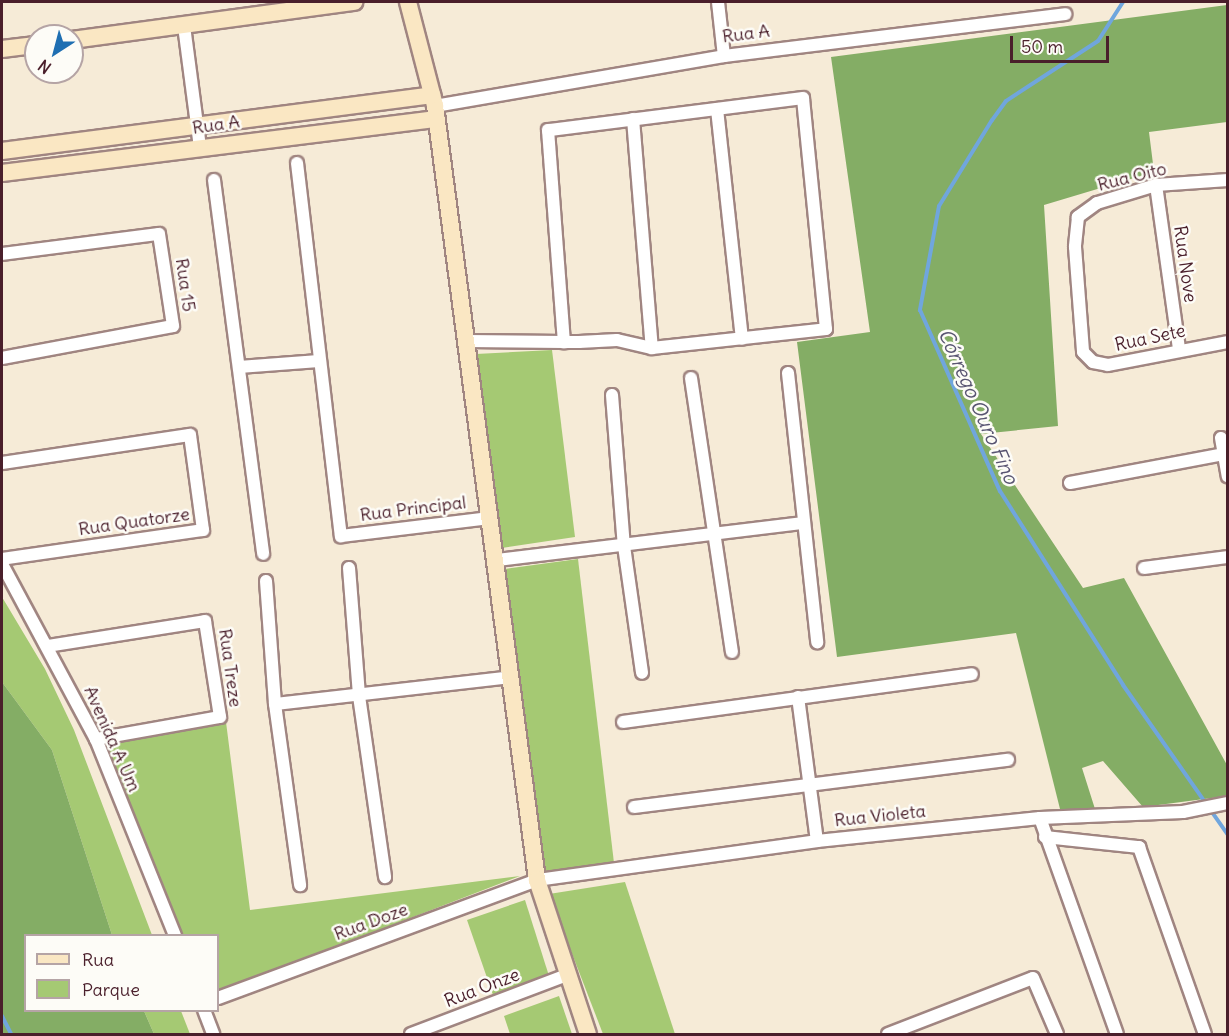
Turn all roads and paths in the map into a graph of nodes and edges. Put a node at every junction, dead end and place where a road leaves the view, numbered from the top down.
1 (354, 2) edge
2 (408, 2) edge
3 (718, 2) edge
4 (1065, 14) dead end
5 (184, 26) junction
6 (84, 38) edge
7 (24, 46) edge
8 (2, 49) edge
9 (724, 56) junction
10 (435, 107) junction
11 (717, 109) junction
12 (633, 119) junction
13 (197, 126) junction
14 (77, 141) junction
15 (200, 147) junction
16 (2, 151) edge
17 (81, 162) junction
18 (297, 163) dead end
19 (2, 173) edge
20 (214, 180) dead end
21 (1227, 180) edge
22 (1156, 185) junction
23 (2, 254) edge
24 (742, 339) junction
25 (467, 341) junction
26 (564, 342) junction
27 (1227, 342) edge
28 (652, 348) junction
29 (1179, 348) junction
30 (1083, 352) joint
31 (2, 358) edge
32 (319, 361) junction
33 (238, 367) junction
34 (788, 373) dead end
35 (691, 378) dead end
36 (612, 395) dead end
37 (1221, 438) dead end
38 (1223, 454) junction
39 (2, 463) edge
40 (1227, 476) edge
41 (1070, 483) dead end
42 (490, 518) junction
43 (804, 523) junction
44 (714, 536) junction
45 (624, 546) junction
46 (263, 554) dead end
47 (1227, 557) edge
48 (2, 559) edge
49 (497, 560) junction
50 (2, 564) edge
51 (349, 568) dead end
52 (1144, 568) dead end
53 (266, 581) dead end
54 (817, 642) dead end
55 (48, 646) junction
56 (732, 652) dead end
57 (642, 673) dead end
58 (972, 674) dead end
59 (511, 677) junction
60 (359, 696) junction
61 (798, 698) junction
62 (275, 704) junction
63 (623, 722) dead end
64 (96, 739) junction
65 (1008, 760) dead end
66 (811, 786) junction
67 (1222, 804) edge
68 (633, 807) dead end
69 (1040, 818) junction
70 (1045, 837) junction
71 (817, 841) junction
72 (385, 877) dead end
73 (537, 880) junction
74 (300, 885) dead end
75 (174, 934) edge
76 (567, 975) junction
77 (219, 998) edge
78 (204, 1012) edge
79 (213, 1035) edge
80 (411, 1035) edge
81 (588, 1035) edge
82 (888, 1035) edge
83 (1057, 1035) edge
84 (1117, 1035) edge
85 (1205, 1035) edge

1 - 5 street
2 - 10 street
3 - 9 street
4 - 9 street, Rua A
5 - 6 street
5 - 13 street
7 - 8 street
9 - 10 street, Rua A
10 - 13 street, Rua A
10 - 15 street, Rua A
10 - 25 street
11 - 12 street
11 - 24 street
11 - 24 street
12 - 26 street
12 - 28 street
13 - 14 street, Rua A
13 - 15 street
14 - 16 street, Rua A
14 - 17 street
15 - 17 street, Rua A
17 - 19 street, Rua A
18 - 32 street
20 - 33 street
21 - 22 street, Rua Oito
22 - 29 street, Rua Nove
22 - 30 street, Rua Oito
23 - 31 street, Rua 15
24 - 28 street
25 - 26 street
25 - 42 street
26 - 28 street
27 - 29 street, Rua Sete
29 - 30 street, Rua Sete
32 - 33 street
32 - 42 street, Rua Principal
33 - 46 street
34 - 43 street
35 - 44 street
36 - 45 street
37 - 38 street
38 - 40 street
38 - 41 street
39 - 48 street, Rua Quatorze
42 - 49 street
43 - 44 street
43 - 54 street
44 - 45 street
44 - 56 street
45 - 49 street
45 - 57 street
47 - 52 street
49 - 59 street
50 - 55 street, Avenida A Um
51 - 60 street
53 - 62 street
55 - 64 street, Avenida A Um
55 - 64 street, Rua Treze
58 - 61 street
59 - 60 street
59 - 73 street
60 - 62 street
60 - 72 street
61 - 63 street
61 - 66 street
62 - 74 street
64 - 75 street, Avenida A Um
65 - 66 street
66 - 68 street
66 - 71 street
67 - 69 street, Rua Violeta
69 - 70 street
69 - 71 street, Rua Violeta
70 - 84 street
70 - 85 street
71 - 73 street, Rua Violeta
73 - 76 street
73 - 77 street, Rua Doze
76 - 80 street, Rua Onze
76 - 81 street
78 - 79 street
82 - 83 street

